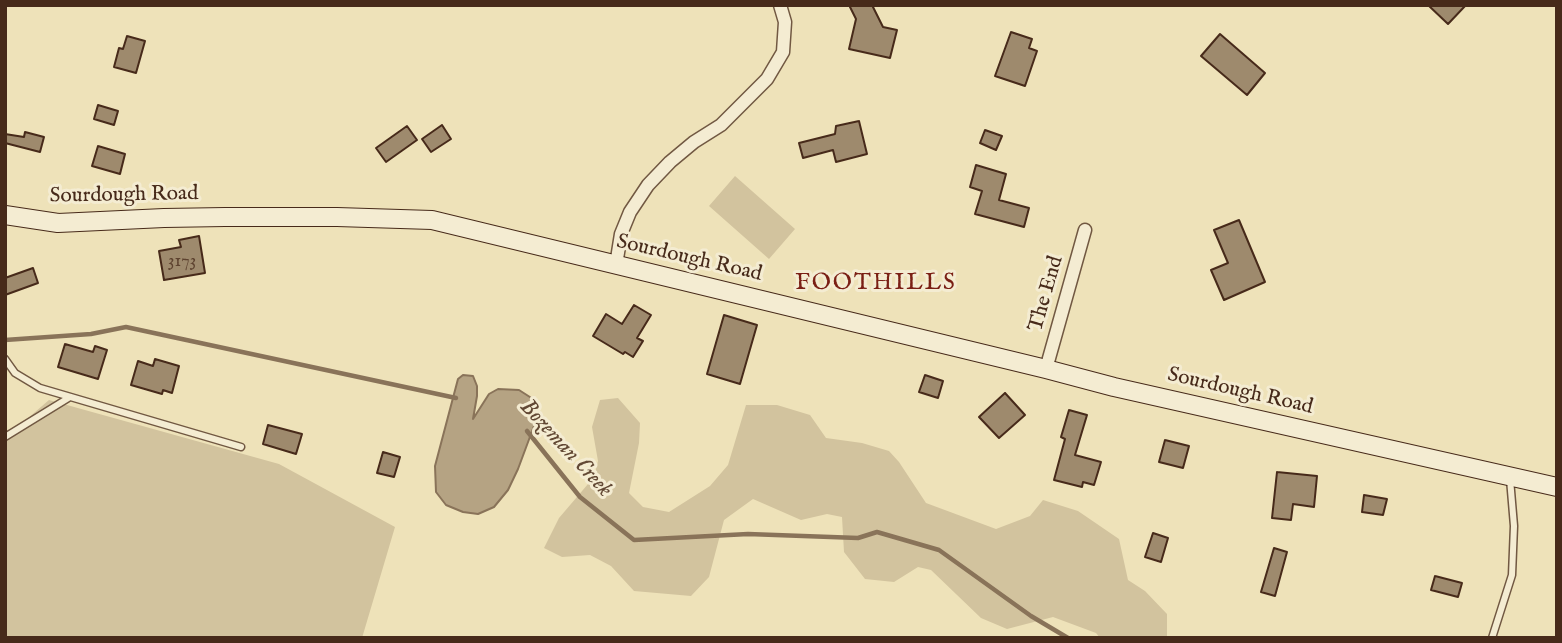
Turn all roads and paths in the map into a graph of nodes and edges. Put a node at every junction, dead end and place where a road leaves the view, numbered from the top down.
1 (780, 5) edge
2 (5, 215) edge
3 (1085, 230) dead end
4 (616, 265) junction
5 (5, 359) edge
6 (1046, 369) junction
7 (70, 397) junction
8 (5, 437) edge
9 (241, 447) dead end
10 (1510, 476) junction
11 (1557, 486) edge
12 (1492, 638) edge

1 - 4 street
2 - 4 street, Sourdough Road
3 - 6 street, The End
4 - 6 street, Sourdough Road
5 - 7 lane
6 - 10 street, Sourdough Road
7 - 8 lane
7 - 9 lane
10 - 11 street, Sourdough Road
10 - 12 lane

